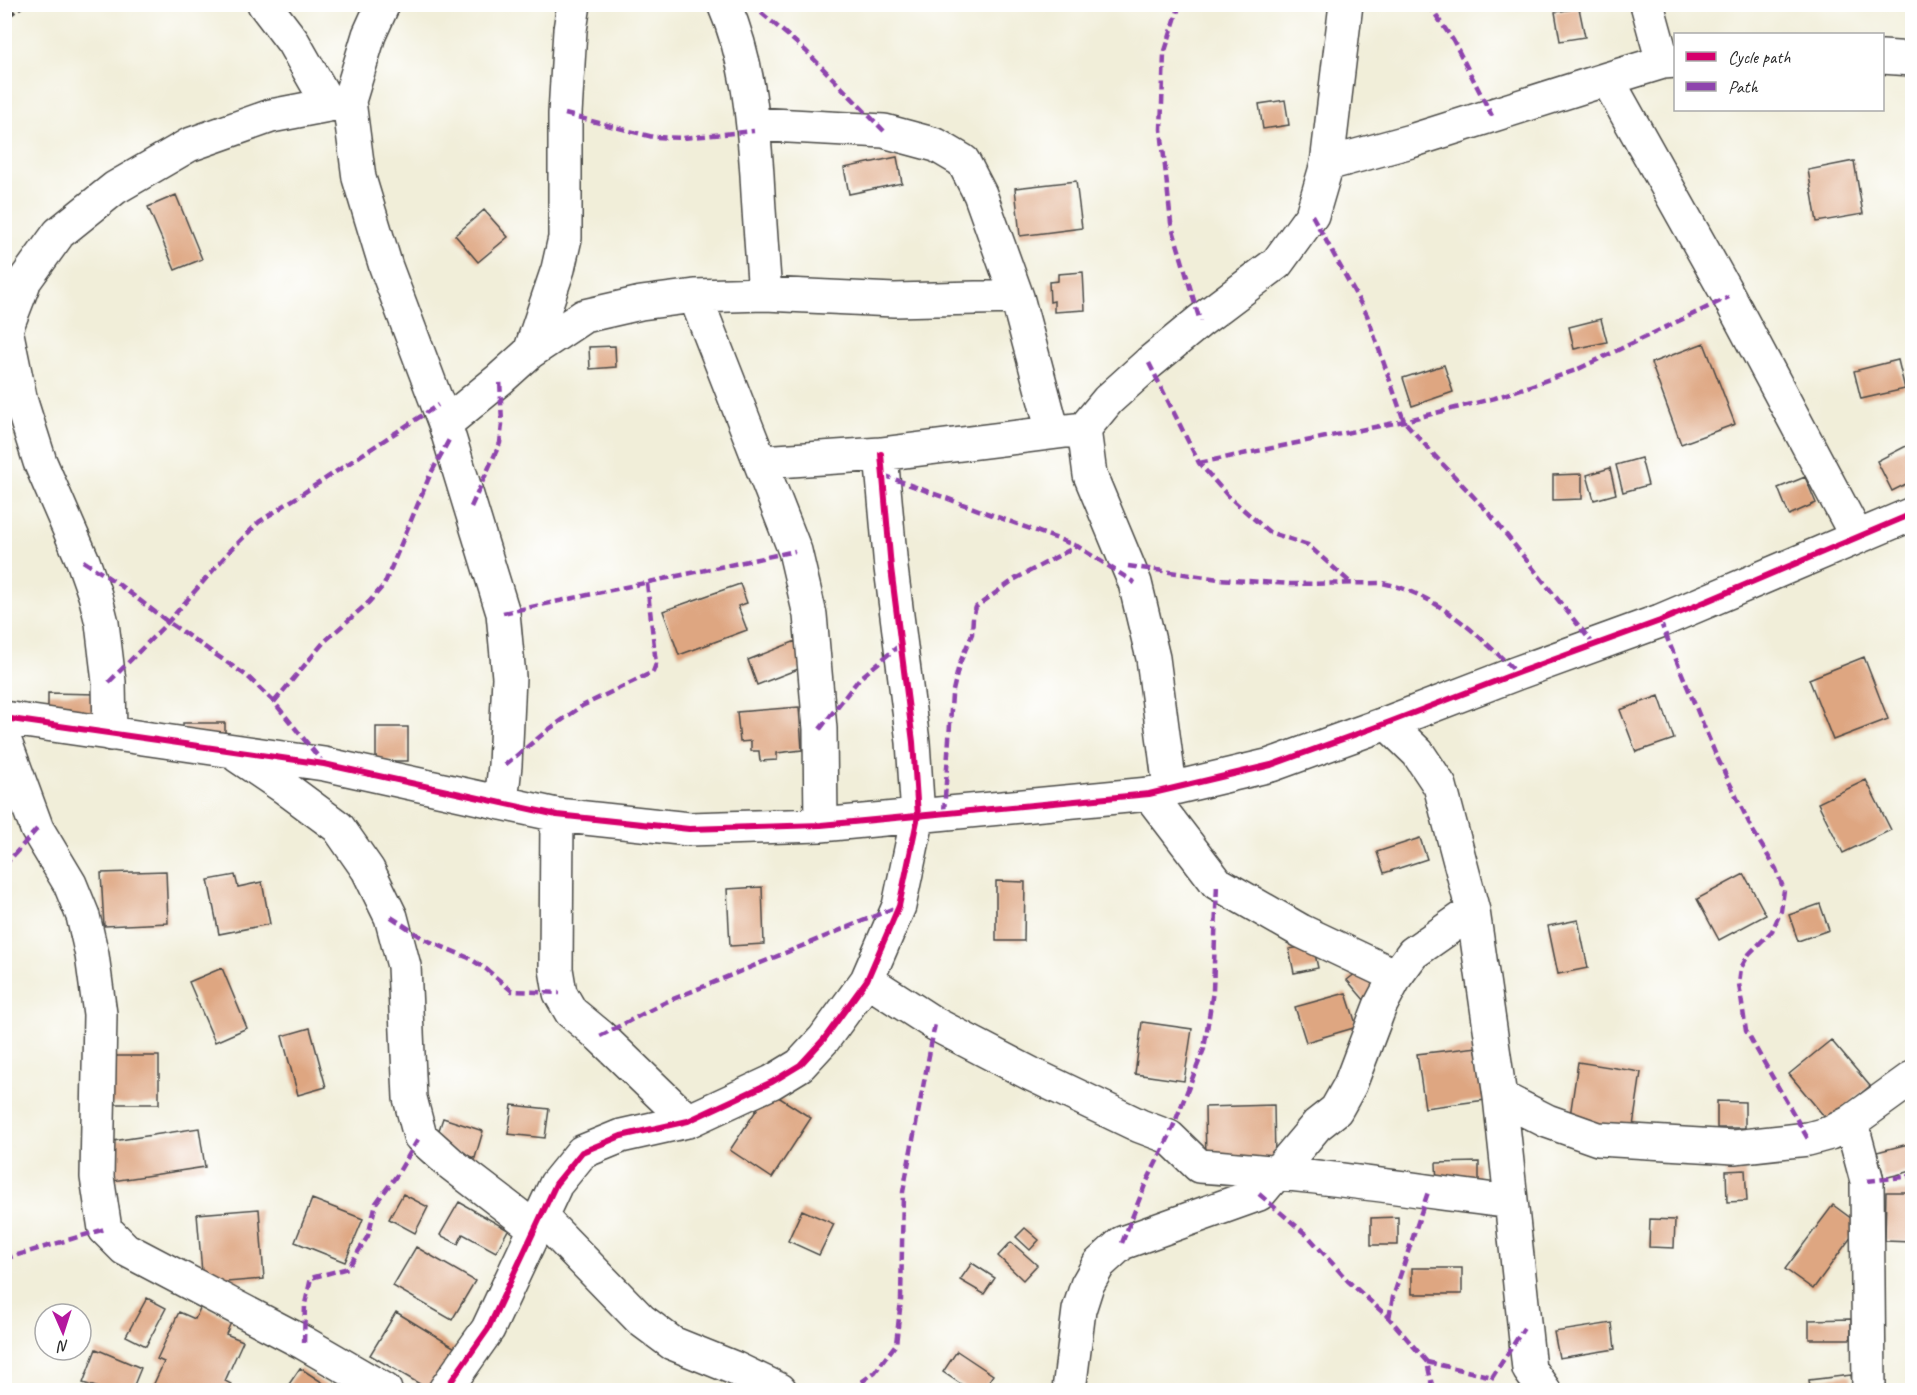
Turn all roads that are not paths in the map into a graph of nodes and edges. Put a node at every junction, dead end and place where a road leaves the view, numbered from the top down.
1 (264, 4) edge
2 (384, 4) edge
3 (574, 4) edge
4 (724, 4) edge
5 (1346, 4) edge
6 (1652, 6) edge
7 (1884, 57) edge
8 (1912, 59) edge
9 (1670, 62) edge
10 (1607, 79) junction
11 (339, 103) junction
12 (753, 124) junction
13 (1328, 164) junction
14 (765, 294) junction
15 (695, 296) junction
16 (1017, 297) junction
17 (5, 330) edge
18 (530, 352) junction
19 (446, 424) junction
20 (1069, 431) junction
21 (880, 454) junction
22 (762, 462) junction
23 (1911, 518) edge
24 (1857, 537) junction
25 (4, 718) edge
26 (1387, 723) junction
27 (110, 734) junction
28 (4, 740) edge
29 (232, 752) junction
30 (1160, 791) junction
31 (501, 803) junction
32 (557, 814) junction
33 (918, 816) junction
34 (821, 825) junction
35 (1473, 911) junction
36 (1396, 976) junction
37 (867, 980) junction
38 (1912, 1077) edge
39 (1500, 1097) junction
40 (688, 1121) junction
41 (1851, 1122) junction
42 (1276, 1171) junction
43 (1511, 1202) junction
44 (539, 1223) junction
45 (385, 1390) edge
46 (445, 1390) edge
47 (780, 1390) edge
48 (1069, 1390) edge
49 (1544, 1390) edge
50 (1869, 1390) edge

1 - 11 street
2 - 11 street
3 - 18 street
4 - 12 street
5 - 13 street
6 - 9 street
7 - 8 street
9 - 10 street
10 - 13 street
10 - 24 street
11 - 17 street
11 - 19 street
12 - 14 street
12 - 16 street
13 - 20 street
14 - 15 street
14 - 16 street
15 - 18 street
15 - 22 street
16 - 20 street
17 - 27 street
18 - 19 street
19 - 31 street
20 - 21 street
20 - 30 street
21 - 22 street
21 - 33 street
22 - 34 street
23 - 24 street
24 - 26 street
25 - 27 street
26 - 30 street
26 - 35 street
27 - 29 street
28 - 45 street
29 - 31 street
29 - 44 street
30 - 33 street
30 - 36 street
31 - 32 street
32 - 34 street
32 - 40 street
33 - 34 street
33 - 37 street
35 - 36 street
35 - 39 street
36 - 42 street
37 - 40 street
37 - 42 street
38 - 41 street
39 - 41 street
39 - 43 street
40 - 44 street
41 - 50 street
42 - 43 street
42 - 48 street
43 - 49 street
44 - 46 street
44 - 47 street

